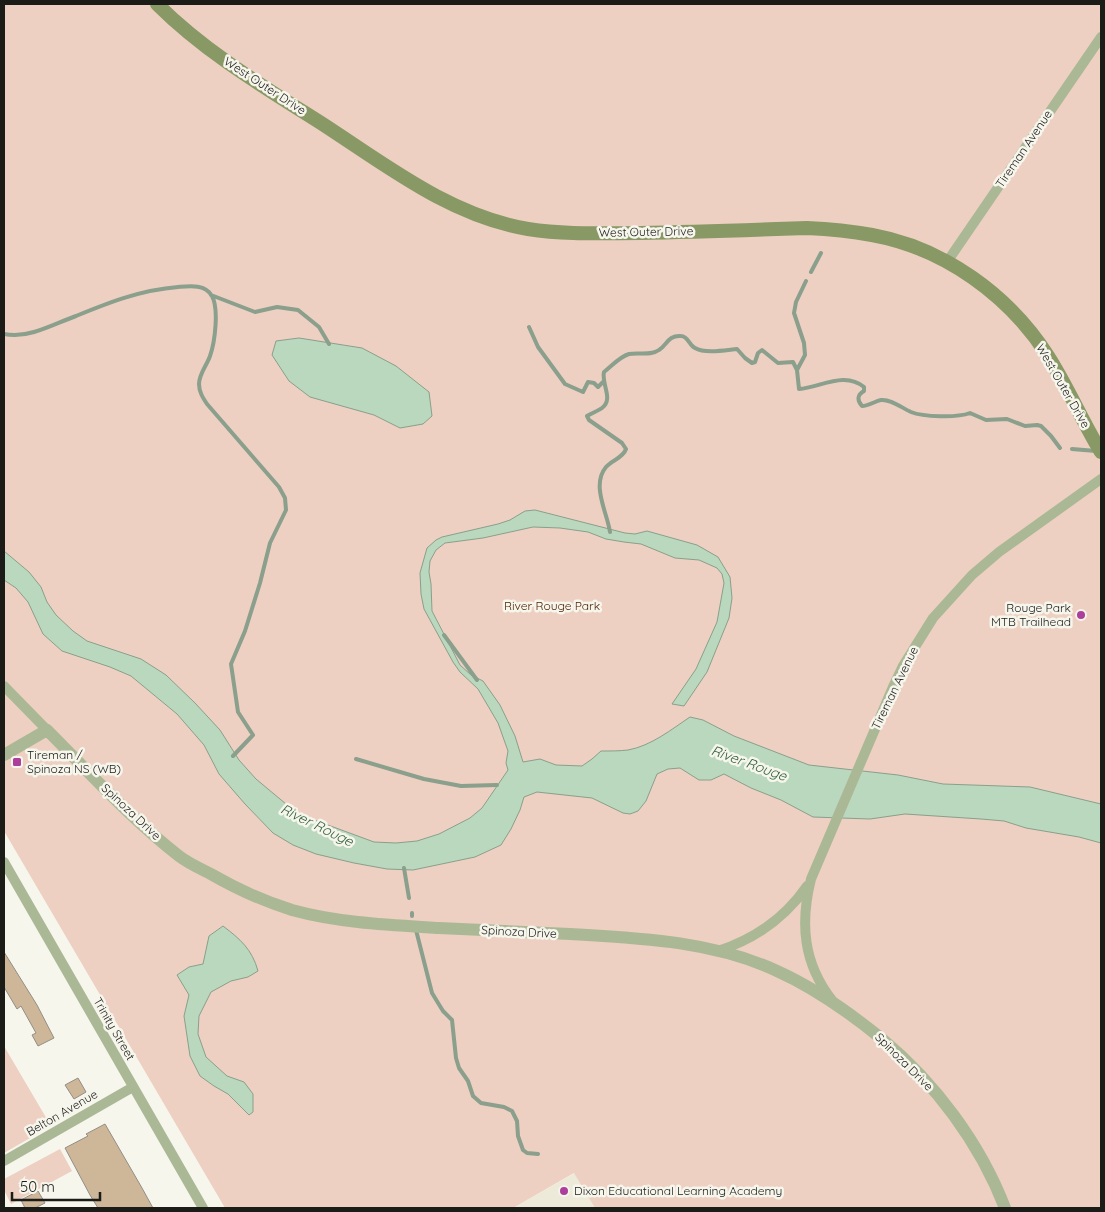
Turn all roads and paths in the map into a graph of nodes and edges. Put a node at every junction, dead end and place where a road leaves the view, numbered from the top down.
1 (157, 4) edge
2 (1101, 37) edge
3 (947, 262) junction
4 (1101, 452) edge
5 (1101, 479) edge
6 (4, 686) edge
7 (48, 730) junction
8 (4, 755) edge
9 (4, 862) edge
10 (811, 879) junction
11 (717, 951) junction
12 (837, 1006) junction
13 (133, 1087) junction
14 (4, 1161) edge
15 (203, 1208) edge
16 (1005, 1208) edge

1 - 3 main road, West Outer Drive
2 - 3 street, Tireman Avenue
3 - 4 main road, West Outer Drive
5 - 10 street, Tireman Avenue
6 - 7 street, Spinoza Drive
7 - 8 street
7 - 11 street, Spinoza Drive
9 - 13 street, Trinity Street
10 - 11 street
10 - 12 street
11 - 12 street, Spinoza Drive
12 - 16 street, Spinoza Drive
13 - 14 street, Belton Avenue
13 - 15 street, Trinity Street

